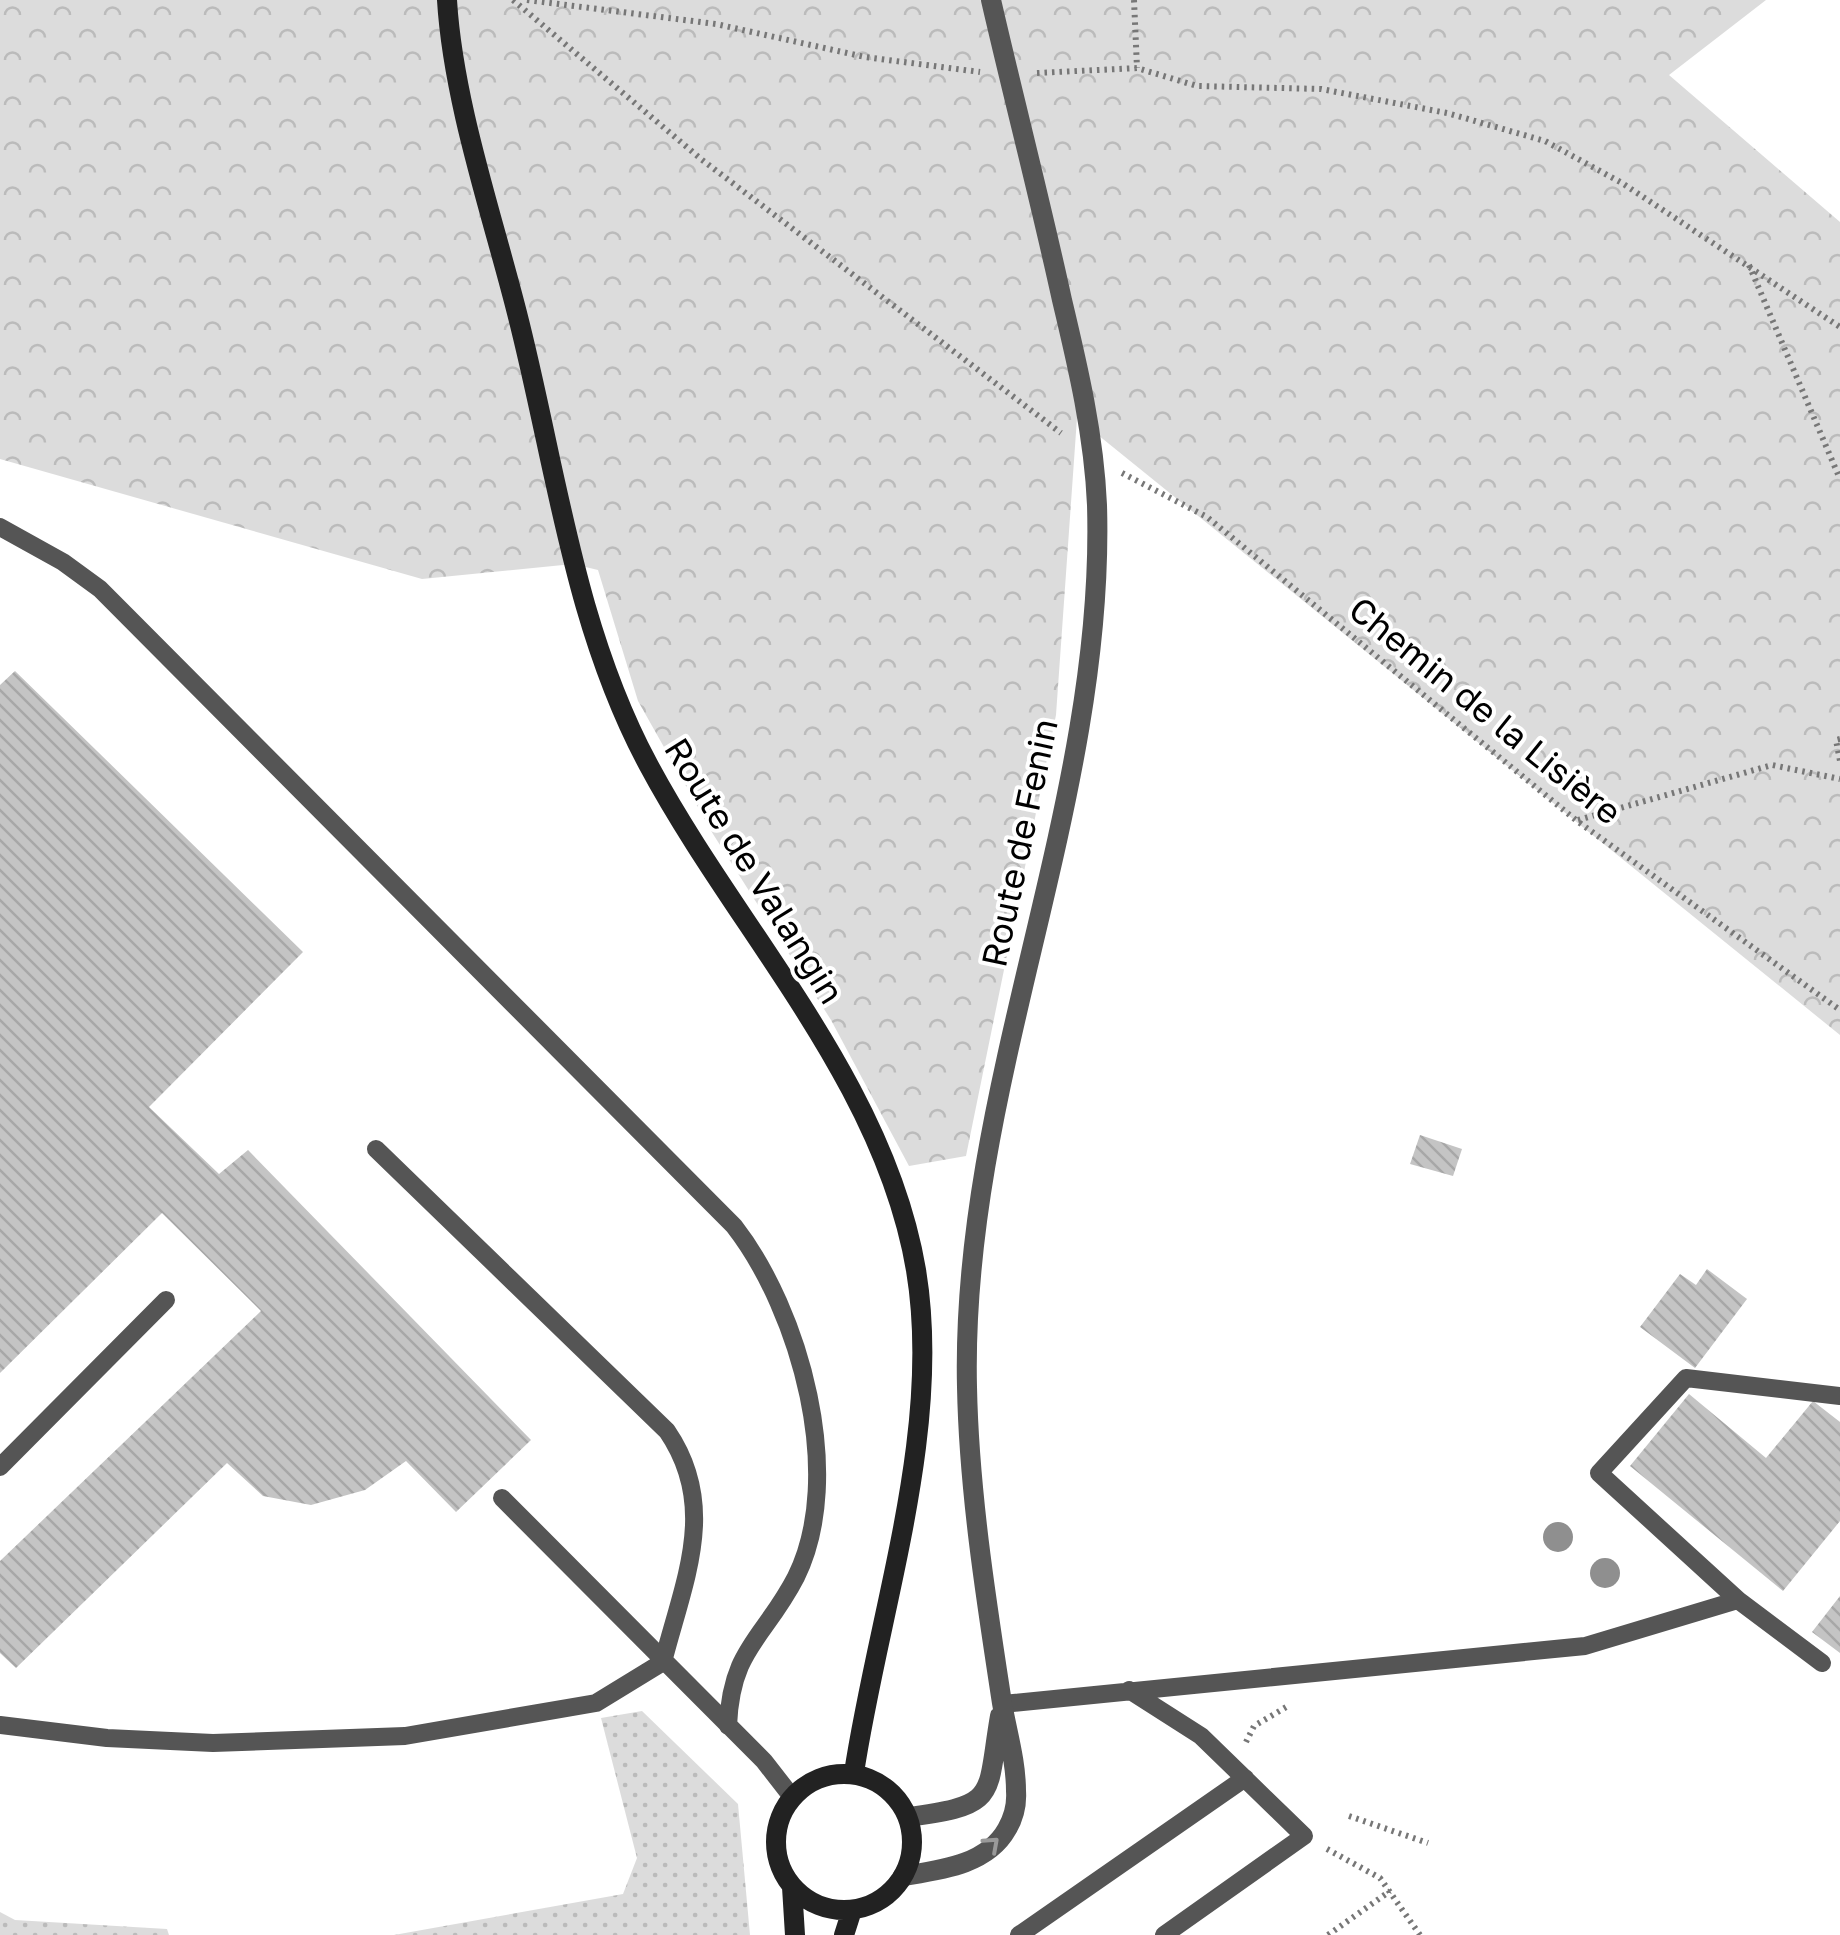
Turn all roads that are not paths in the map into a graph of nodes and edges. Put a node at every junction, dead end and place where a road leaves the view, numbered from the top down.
1 (447, 0) edge
2 (991, 0) edge
3 (0, 527) edge
4 (376, 1149) dead end
5 (166, 1300) dead end
6 (1840, 1396) edge
7 (0, 1467) edge
8 (502, 1498) dead end
9 (1738, 1600) junction
10 (663, 1662) junction
11 (1822, 1663) dead end
12 (1129, 1690) junction
13 (1002, 1704) junction
14 (0, 1724) edge
15 (728, 1726) junction
16 (854, 1774) junction
17 (1245, 1778) junction
18 (792, 1797) junction
19 (908, 1816) junction
20 (903, 1876) junction
21 (792, 1887) junction
22 (852, 1910) junction
23 (796, 1935) edge
24 (844, 1935) edge
25 (1019, 1935) edge
26 (1164, 1935) edge

1 - 16 main road, Route de Valangin
2 - 13 street, Route de Fenin
3 - 15 lane
4 - 10 lane
5 - 7 lane
6 - 9 lane
8 - 10 lane
9 - 11 lane
9 - 12 lane
10 - 14 lane
10 - 15 lane
12 - 13 lane
12 - 17 lane
13 - 19 street, Route de Fenin
20 -> 13 street, Route de Fenin
15 - 18 lane
16 - 18 main road
16 - 19 main road
17 - 25 lane
17 - 26 lane
18 - 21 main road
19 - 20 main road
20 - 22 main road
21 - 22 main road
21 - 23 main road
22 - 24 main road

